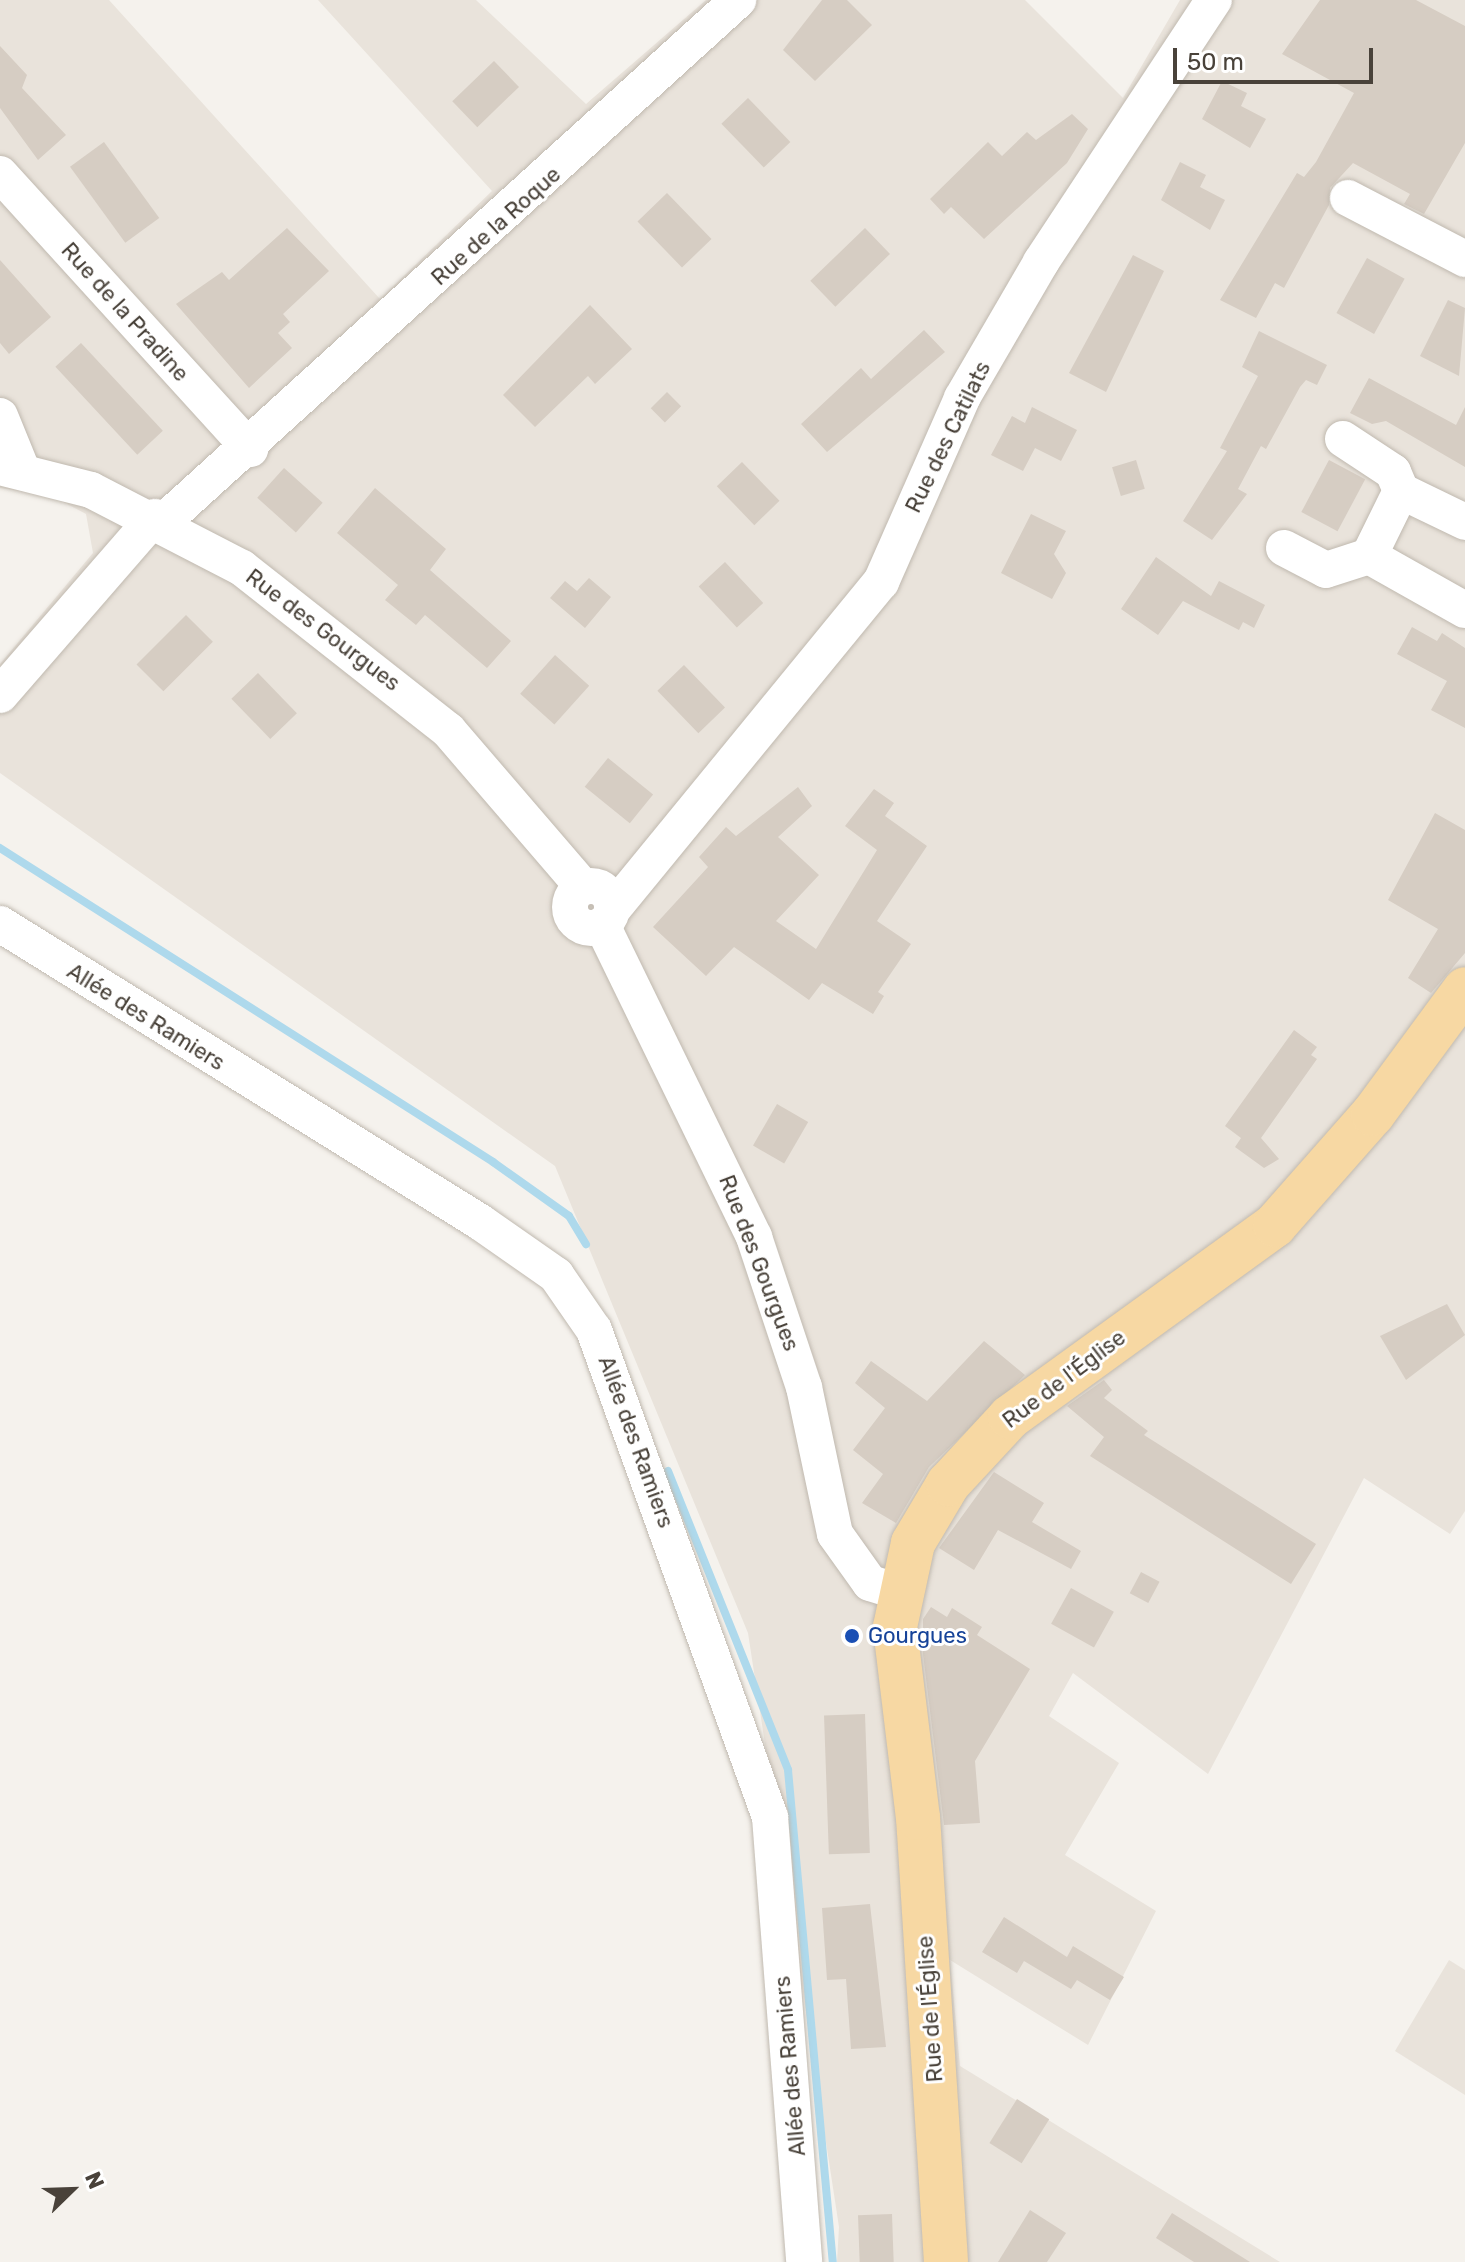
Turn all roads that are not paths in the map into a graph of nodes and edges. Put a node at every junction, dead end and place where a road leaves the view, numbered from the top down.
1 (738, 0) edge
2 (1214, 0) edge
3 (0, 174) edge
4 (1348, 198) dead end
5 (1465, 259) edge
6 (0, 416) edge
7 (1343, 439) dead end
8 (250, 449) junction
9 (11, 468) edge
10 (1401, 491) junction
11 (159, 520) junction
12 (1465, 522) edge
13 (1284, 548) dead end
14 (1369, 556) junction
15 (1465, 610) edge
16 (0, 695) edge
17 (600, 902) junction
18 (0, 924) edge
19 (1465, 989) edge
20 (899, 1592) junction
21 (804, 2262) edge
22 (946, 2262) edge

1 - 8 street, Rue de la Roque
2 - 17 street, Rue des Catilats
3 - 8 street, Rue de la Pradine
4 - 5 street
6 - 9 street
7 - 10 street
8 - 11 street, Rue de la Roque
9 - 11 street, Rue des Gourgues
10 - 12 street
10 - 14 street
11 - 16 street
11 - 17 street, Rue des Gourgues
13 - 14 street
14 - 15 street
17 - 20 street, Rue des Gourgues
18 - 21 street, Allée des Ramiers
19 - 20 main road, Rue de l'Église
20 - 22 main road, Rue de l'Église

